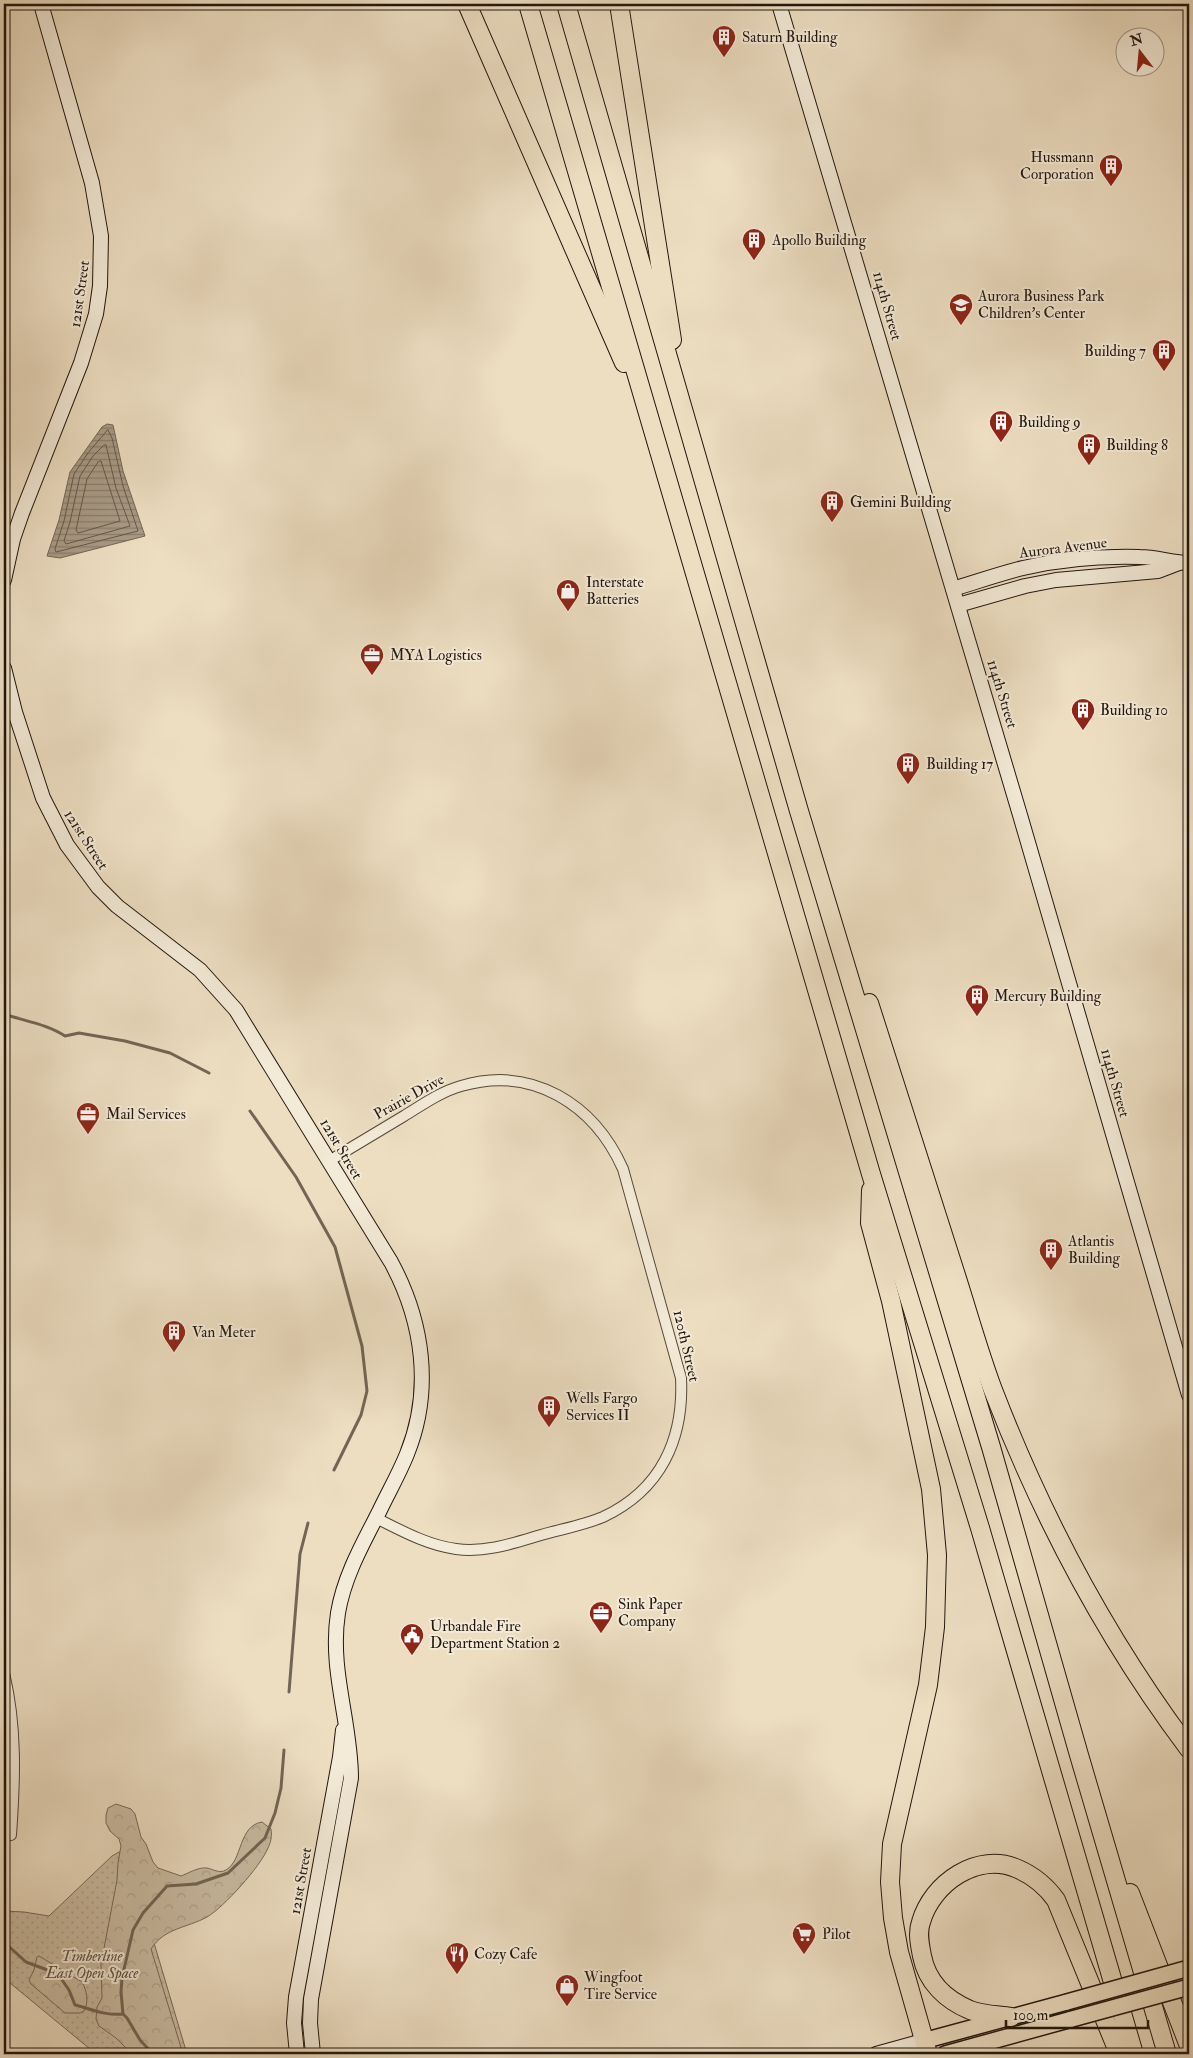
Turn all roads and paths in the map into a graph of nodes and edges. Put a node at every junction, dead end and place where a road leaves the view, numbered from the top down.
1 (41, 4) edge
2 (467, 4) edge
3 (528, 4) edge
4 (566, 4) edge
5 (619, 4) edge
6 (779, 4) edge
7 (684, 417) junction
8 (654, 430) junction
9 (1184, 563) edge
10 (4, 580) edge
11 (953, 588) junction
12 (958, 605) junction
13 (4, 668) edge
14 (799, 811) junction
15 (329, 1161) junction
16 (623, 1169) joint
17 (871, 1174) junction
18 (1189, 1394) edge
19 (376, 1518) junction
20 (4, 1673) edge
21 (345, 1715) junction
22 (1189, 1749) edge
23 (1079, 1755) junction
24 (11, 1835) dead end
25 (1189, 1968) edge
26 (1189, 1987) edge
27 (1011, 2017) junction
28 (1189, 2046) edge
29 (926, 2048) edge
30 (297, 2054) edge
31 (314, 2054) edge
32 (876, 2054) edge
33 (945, 2054) edge
34 (1119, 2054) edge
35 (1134, 2054) edge
36 (1167, 2054) edge

1 - 10 street, 121st Street
2 - 8 highway
3 - 8 highway
4 - 7 highway
5 - 7 highway
6 - 11 street, 114th Street
7 - 14 highway
8 - 17 highway
9 - 11 street, Aurora Avenue
9 - 12 street, Aurora Avenue
11 - 12 street, 114th Street
12 - 18 street, 114th Street
13 - 15 street, 121st Street
14 - 22 highway
14 - 23 highway
15 - 16 street, Prairie Drive
15 - 19 street, 121st Street
16 - 19 street, 120th Street
17 - 29 highway
17 - 35 highway
19 - 21 street, 121st Street
20 - 24 street
21 - 30 street, 121st Street
21 - 31 street, 121st Street
23 - 28 highway
23 - 36 highway
25 - 27 main road, bridge
26 - 33 main road, bridge
27 - 29 main road
27 - 34 highway
29 - 32 street

